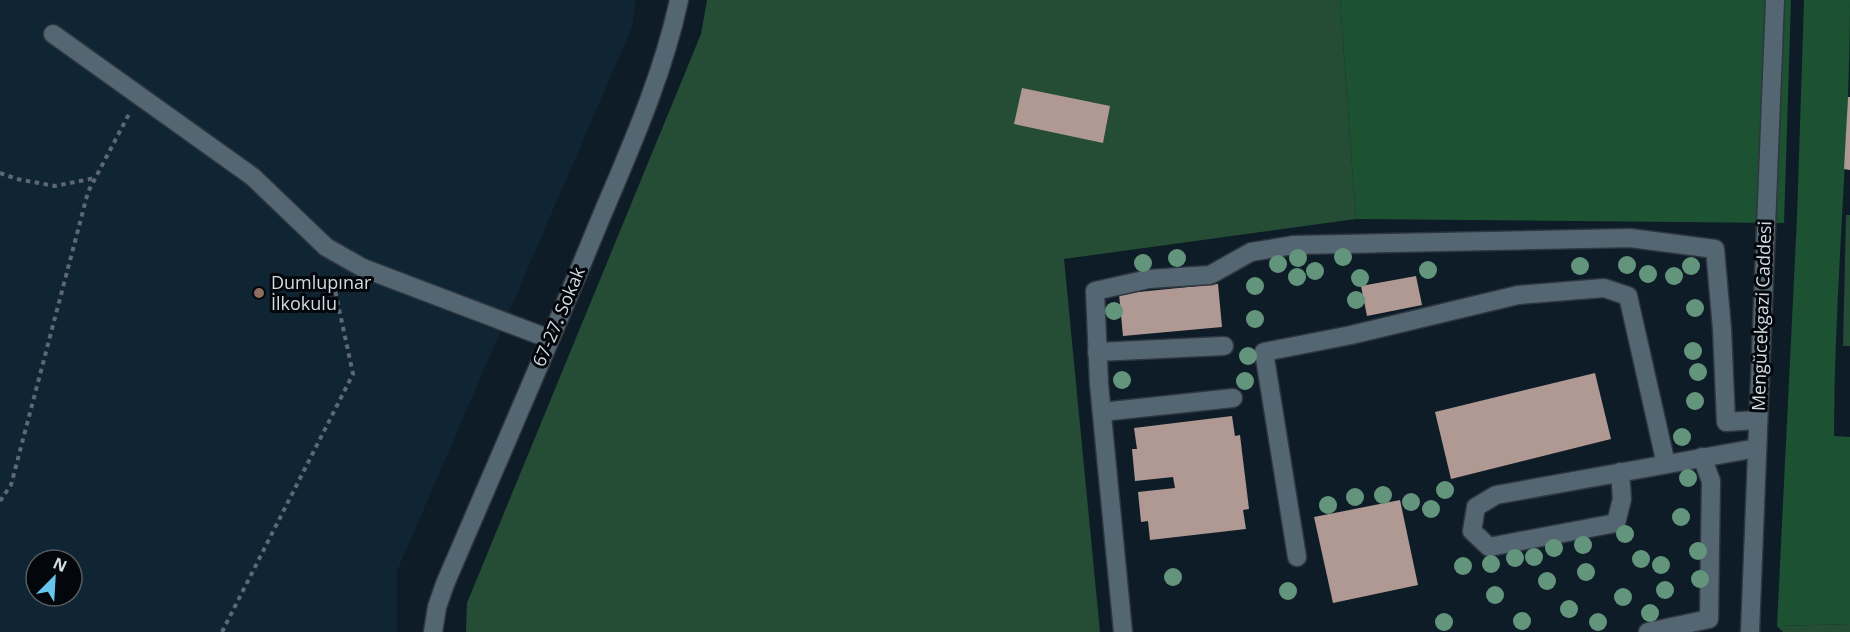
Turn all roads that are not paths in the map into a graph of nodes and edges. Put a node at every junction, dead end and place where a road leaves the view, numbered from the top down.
1 (679, 0) edge
2 (1775, 0) edge
3 (54, 34) dead end
4 (550, 339) junction
5 (1224, 345) dead end
6 (1097, 352) junction
7 (1233, 398) dead end
8 (1102, 412) junction
9 (1758, 420) junction
10 (1757, 448) junction
11 (1702, 457) junction
12 (1666, 464) junction
13 (1620, 472) junction
14 (1297, 557) dead end
15 (433, 632) edge
16 (1123, 632) edge
17 (1648, 632) edge
18 (1750, 632) edge

1 - 4 street, 67-27. Sokak
2 - 9 street, Mengücekgazi Caddesi
3 - 4 street
4 - 15 street, 67-27. Sokak
5 - 6 street
6 - 8 street
6 - 9 street
7 - 8 street
8 - 16 street
9 - 10 street, Mengücekgazi Caddesi
10 - 11 street
10 - 18 street, Mengücekgazi Caddesi
11 - 12 street
11 - 17 street
12 - 13 street
12 - 14 street
13 - 13 street

